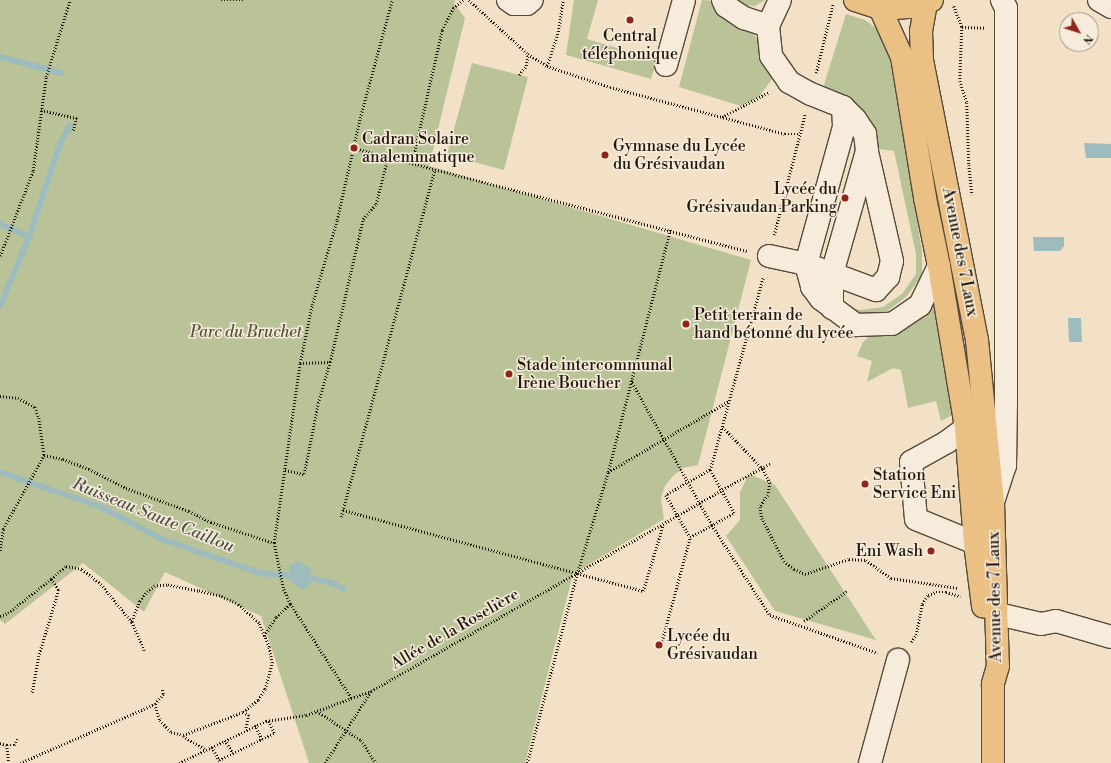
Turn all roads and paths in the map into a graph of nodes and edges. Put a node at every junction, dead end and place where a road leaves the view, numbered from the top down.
1 (70, 0) edge
2 (221, 0) edge
3 (243, 0) edge
4 (392, 0) edge
5 (463, 0) edge
6 (469, 0) edge
7 (508, 0) edge
8 (532, 0) edge
9 (563, 0) edge
10 (684, 0) edge
11 (723, 0) edge
12 (780, 0) edge
13 (855, 0) edge
14 (1099, 0) edge
15 (834, 1) dead end
16 (929, 2) edge
17 (1006, 3) edge
18 (1111, 7) edge
19 (880, 8) junction
20 (768, 26) junction
21 (528, 54) junction
22 (666, 65) dead end
23 (547, 66) junction
24 (519, 75) dead end
25 (789, 82) junction
26 (811, 94) junction
27 (41, 110) junction
28 (849, 113) junction
29 (722, 117) junction
30 (73, 132) dead end
31 (800, 134) dead end
32 (354, 148) junction
33 (867, 150) junction
34 (388, 156) junction
35 (412, 163) junction
36 (435, 169) junction
37 (670, 230) junction
38 (0, 256) edge
39 (768, 256) joint
40 (939, 266) junction
41 (816, 274) junction
42 (330, 362) junction
43 (300, 363) junction
44 (631, 380) junction
45 (0, 396) edge
46 (730, 401) dead end
47 (966, 428) junction
48 (663, 440) junction
49 (44, 455) junction
50 (771, 463) dead end
51 (710, 468) junction
52 (763, 469) junction
53 (285, 470) junction
54 (608, 472) junction
55 (688, 483) junction
56 (721, 490) junction
57 (993, 502) junction
58 (700, 503) junction
59 (344, 510) junction
60 (678, 516) junction
61 (341, 517) dead end
62 (665, 523) junction
63 (712, 525) junction
64 (2, 530) edge
65 (690, 537) junction
66 (274, 543) junction
67 (975, 543) junction
68 (0, 551) edge
69 (577, 574) junction
70 (51, 579) junction
71 (965, 589) dead end
72 (847, 591) dead end
73 (966, 598) dead end
74 (290, 604) junction
75 (998, 614) junction
76 (0, 616) edge
77 (804, 621) dead end
78 (132, 622) junction
79 (1111, 636) edge
80 (264, 637) junction
81 (662, 641) dead end
82 (145, 651) dead end
83 (898, 660) junction
84 (993, 684) junction
85 (162, 689) dead end
86 (371, 691) junction
87 (32, 694) dead end
88 (351, 698) junction
89 (155, 704) junction
90 (317, 711) junction
91 (244, 712) junction
92 (268, 720) junction
93 (255, 725) junction
94 (246, 730) junction
95 (344, 730) junction
96 (183, 735) junction
97 (17, 739) dead end
98 (262, 739) junction
99 (226, 740) junction
100 (0, 743) edge
101 (7, 745) junction
102 (212, 747) junction
103 (206, 750) junction
104 (233, 753) junction
105 (219, 760) junction
106 (9, 763) edge
107 (20, 763) edge
108 (179, 763) edge
109 (221, 763) edge
110 (325, 763) edge
111 (376, 763) edge
112 (527, 763) edge
113 (870, 763) edge
114 (993, 763) edge

1 - 27 path
2 - 3 path
4 - 32 path
5 - 35 path
6 - 21 path
7 - 8 street
9 - 23 path
10 - 22 street
11 - 20 street
12 - 20 street
13 - 19 main road
14 - 18 street
15 - 26 path
16 - 19 main road
16 - 57 main road, Avenue des 7 Laux
17 - 57 street, Avenue des 7 Laux
19 - 40 main road
20 - 25 street
21 - 23 path
21 - 24 path
23 - 29 path
25 - 26 street
25 - 29 path
26 - 28 street
27 - 30 path
27 - 38 path
28 - 33 street
28 - 41 street
29 - 31 path
32 - 34 path
32 - 43 path
33 - 41 street
33 - 41 street
34 - 35 path
34 - 42 path
35 - 36 path
36 - 37 path
36 - 59 path
37 - 39 path
37 - 44 path
39 - 41 street
40 - 41 street
40 - 47 main road
42 - 43 path
42 - 53 path
43 - 53 path
44 - 48 path
44 - 54 path
45 - 49 path
46 - 48 path
47 - 67 main road
47 - 67 street
48 - 54 path
48 - 55 path
49 - 64 path
49 - 66 path
50 - 52 path, Allée de la Roselière
51 - 52 path
51 - 55 path
51 - 56 path
52 - 56 path, Allée de la Roselière
52 - 71 path
53 - 66 path
54 - 69 path
55 - 58 path
55 - 60 path
56 - 58 path, Allée de la Roselière
56 - 63 path
57 - 75 main road, Avenue des 7 Laux
58 - 60 path, Allée de la Roselière
58 - 63 path
59 - 61 path
59 - 69 path
60 - 62 path, Allée de la Roselière
60 - 65 path
62 - 69 path, Allée de la Roselière
62 - 69 path
63 - 65 path
63 - 83 path
64 - 68 path
65 - 81 path
66 - 74 path
67 - 84 main road
69 - 86 path, Allée de la Roselière
69 - 112 path
70 - 76 path
70 - 78 path
70 - 87 path
72 - 77 path
73 - 83 path
74 - 80 path
74 - 88 path
75 - 79 street
75 - 84 main road, Avenue des 7 Laux
78 - 80 path
78 - 82 path
80 - 91 path
83 - 113 street
84 - 114 main road, Avenue des 7 Laux
85 - 89 path
86 - 88 path, Allée de la Roselière
86 - 95 path
88 - 90 path, Allée de la Roselière
89 - 96 path
89 - 107 path
90 - 92 path, Allée de la Roselière
90 - 95 path
91 - 94 path
91 - 96 path
92 - 93 path, Allée de la Roselière
92 - 98 path
93 - 94 path, Allée de la Roselière
93 - 98 path
94 - 99 path, Allée de la Roselière
95 - 110 path
95 - 111 path
96 - 103 path
97 - 101 path
98 - 104 path
99 - 102 path, Allée de la Roselière
99 - 104 path
100 - 101 path
101 - 106 path
102 - 103 path, Allée de la Roselière
102 - 105 path
103 - 108 path, Allée de la Roselière
104 - 105 path
105 - 109 path

